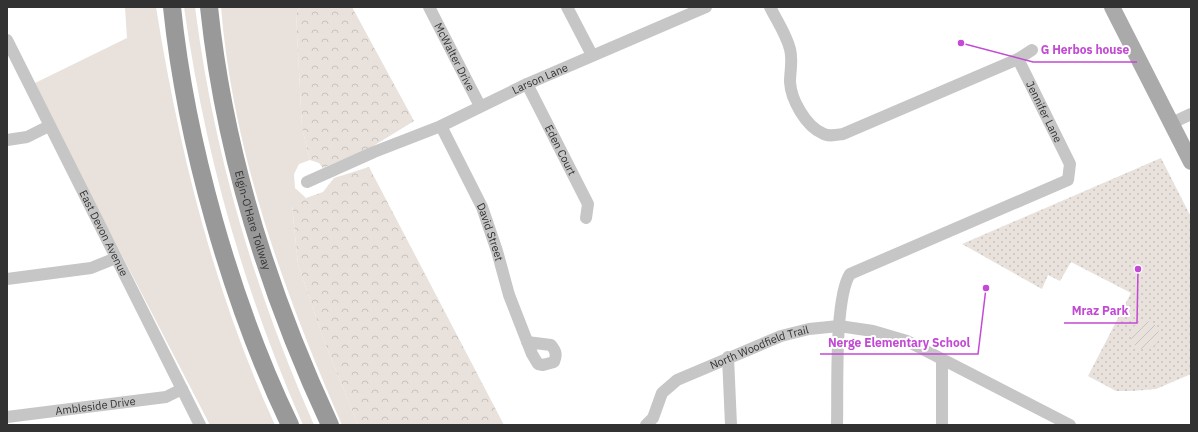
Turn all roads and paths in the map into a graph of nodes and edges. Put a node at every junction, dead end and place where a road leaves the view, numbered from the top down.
1 (172, 7) edge
2 (208, 7) edge
3 (429, 7) edge
4 (567, 7) edge
5 (706, 7) edge
6 (770, 7) edge
7 (1112, 7) edge
8 (7, 40) edge
9 (1032, 50) dead end
10 (592, 55) junction
11 (1018, 59) junction
12 (527, 84) junction
13 (480, 106) junction
14 (1191, 114) edge
15 (1172, 123) junction
16 (49, 126) junction
17 (441, 126) junction
18 (7, 140) edge
19 (1191, 162) edge
20 (307, 182) dead end
21 (586, 218) dead end
22 (116, 258) junction
23 (7, 279) edge
24 (839, 326) junction
25 (527, 342) dead end
26 (728, 357) junction
27 (942, 360) junction
28 (182, 389) junction
29 (7, 417) edge
30 (1049, 420) edge
31 (200, 425) edge
32 (290, 425) edge
33 (330, 425) edge
34 (646, 425) edge
35 (731, 425) edge
36 (837, 425) edge
37 (942, 425) edge
38 (1070, 425) edge

1 - 32 highway
2 - 33 highway, Elgin-O'Hare Tollway
3 - 13 street, McWalter Drive
4 - 10 street
5 - 10 street, Larson Lane
6 - 11 street
7 - 15 main road
8 - 16 street, East Devon Avenue
9 - 11 street
10 - 12 street, Larson Lane
11 - 24 street, Jennifer Lane
12 - 13 street, Larson Lane
12 - 21 street, Eden Court
13 - 17 street, Larson Lane
14 - 15 street
15 - 19 main road
16 - 18 street
16 - 22 street, East Devon Avenue
17 - 20 street, Larson Lane
17 - 25 street, David Street
22 - 23 street
22 - 28 street, East Devon Avenue
24 - 26 street, North Woodfield Trail
24 - 27 street, North Woodfield Trail
24 - 36 street
26 - 34 street, North Woodfield Trail
26 - 35 street
27 - 30 street, North Woodfield Trail
27 - 37 street
28 - 29 street, Ambleside Drive
28 - 31 street, East Devon Avenue
30 - 38 street, North Woodfield Trail

